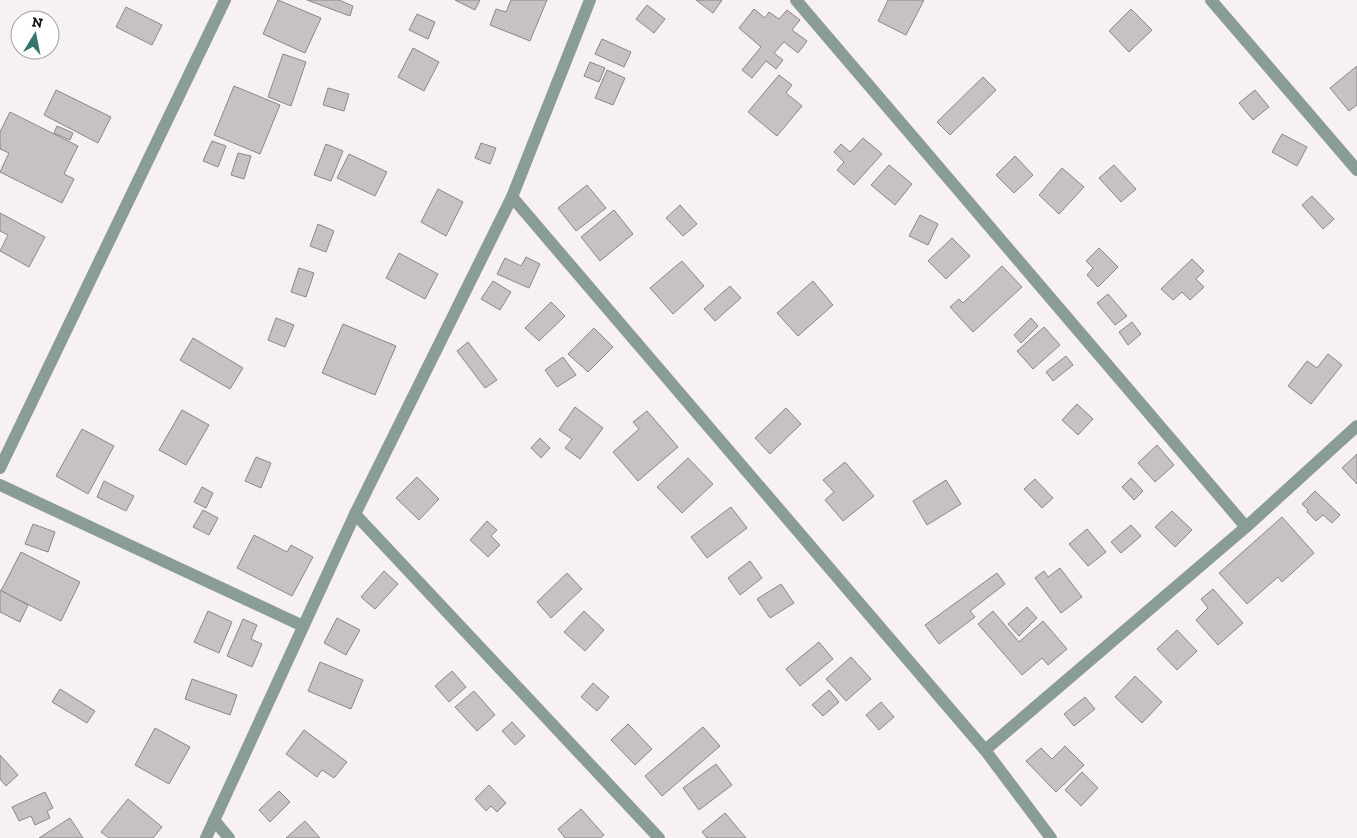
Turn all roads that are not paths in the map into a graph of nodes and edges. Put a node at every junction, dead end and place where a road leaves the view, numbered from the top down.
1 (225, 0) edge
2 (590, 0) edge
3 (796, 0) edge
4 (1212, 0) edge
5 (1357, 170) edge
6 (512, 197) junction
7 (1357, 426) edge
8 (0, 468) edge
9 (0, 485) edge
10 (354, 514) junction
11 (1246, 527) junction
12 (303, 626) junction
13 (985, 750) junction
14 (214, 820) junction
15 (206, 838) edge
16 (229, 838) edge
17 (659, 838) edge
18 (1051, 838) edge

1 - 8 street
2 - 6 street
3 - 11 street
4 - 5 street
6 - 10 street
6 - 13 street
7 - 11 street
9 - 12 street
10 - 12 street
10 - 17 street
11 - 13 street
12 - 14 street
13 - 18 street
14 - 15 street
14 - 16 street

